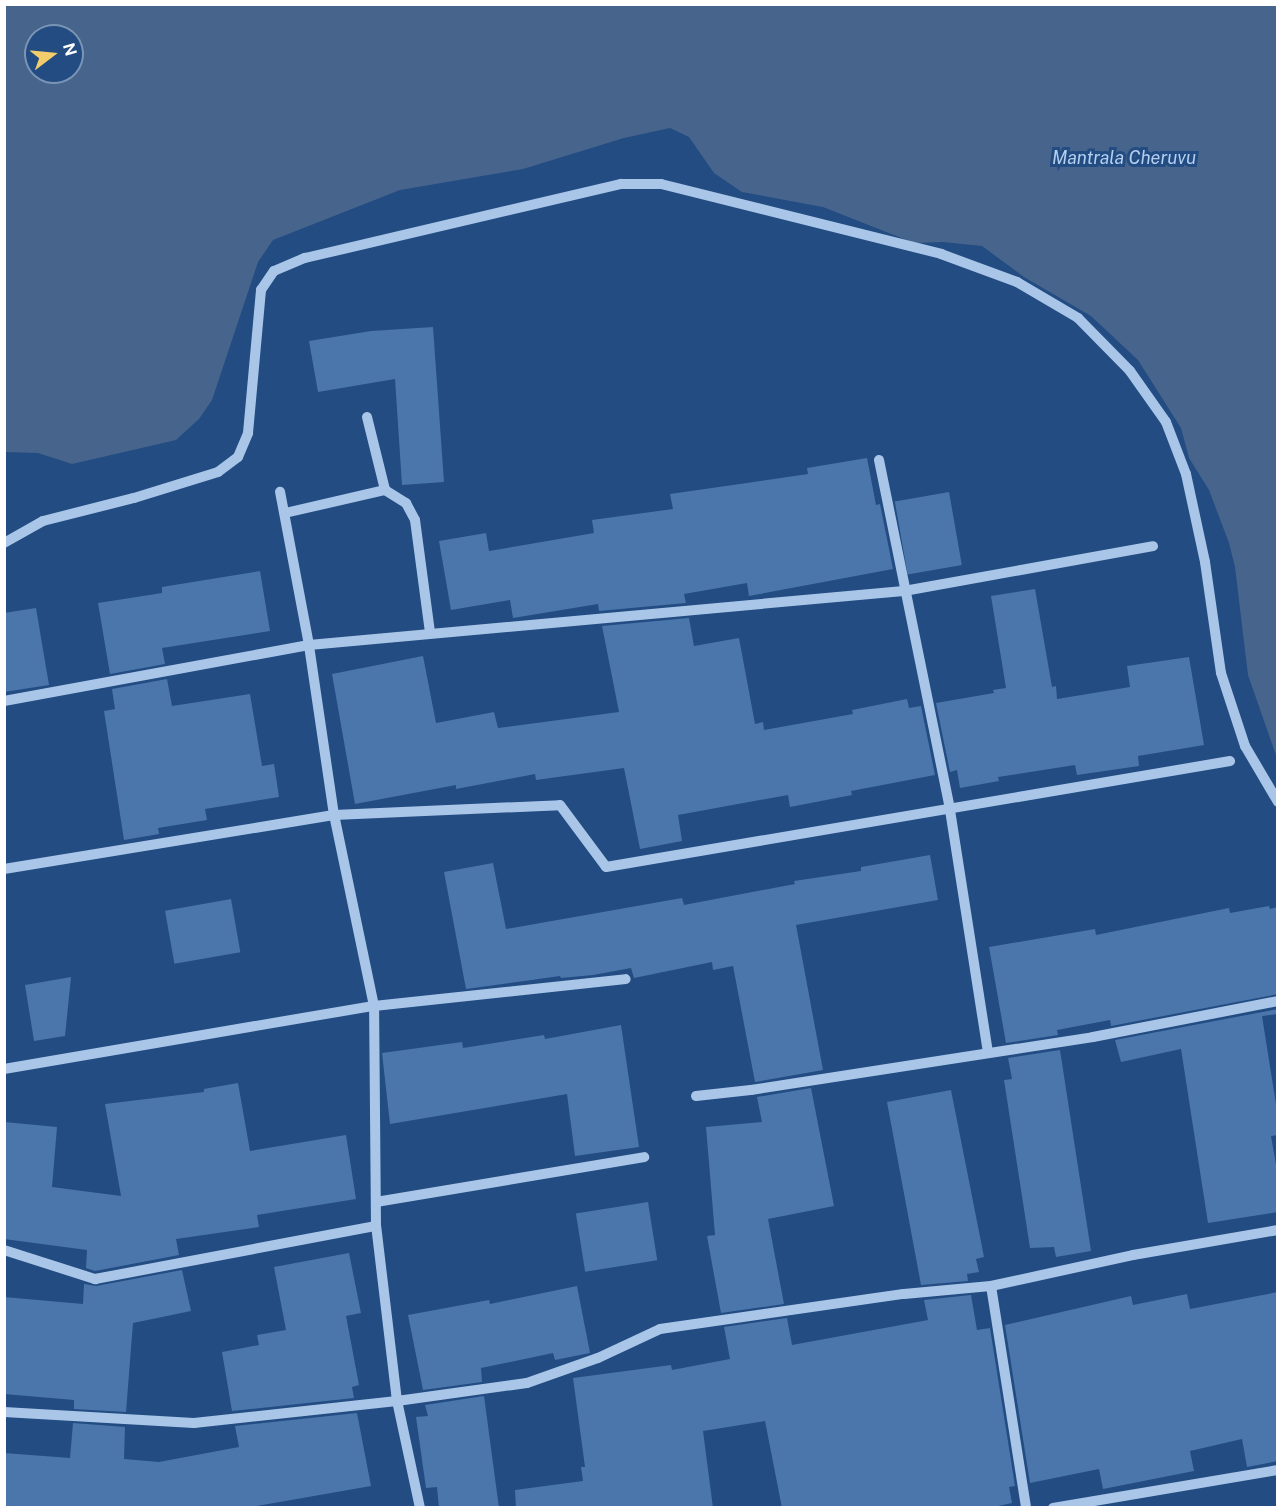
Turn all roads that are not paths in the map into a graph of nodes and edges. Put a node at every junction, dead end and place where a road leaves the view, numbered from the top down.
1 (367, 417) dead end
2 (879, 460) dead end
3 (385, 490) junction
4 (280, 492) dead end
5 (285, 513) junction
6 (4, 543) edge
7 (1153, 546) dead end
8 (904, 591) junction
9 (430, 633) junction
10 (309, 645) junction
11 (4, 701) edge
12 (1230, 761) dead end
13 (1278, 802) edge
14 (950, 810) junction
15 (334, 815) junction
16 (4, 869) edge
17 (626, 979) dead end
18 (1278, 1001) edge
19 (374, 1006) junction
20 (988, 1052) junction
21 (4, 1069) edge
22 (696, 1096) dead end
23 (644, 1157) dead end
24 (376, 1202) junction
25 (376, 1226) junction
26 (1278, 1230) edge
27 (4, 1250) edge
28 (991, 1286) junction
29 (397, 1401) junction
30 (4, 1412) edge
31 (1278, 1470) edge
32 (420, 1508) edge
33 (1026, 1508) edge
34 (1053, 1508) edge

1 - 3 street
2 - 8 street
3 - 5 street
3 - 9 street
4 - 5 street
5 - 10 street
6 - 13 street
7 - 8 street
8 - 9 street
8 - 14 street
9 - 10 street
10 - 11 street
10 - 15 street
12 - 14 street
14 - 15 street
14 - 20 street
15 - 16 street
15 - 19 street
17 - 19 street
18 - 20 street
19 - 21 street
19 - 24 street
20 - 22 street
23 - 24 street
24 - 25 street
25 - 27 street
25 - 29 street
26 - 28 street
28 - 29 street
28 - 33 street
29 - 30 street
29 - 32 street
31 - 34 street

